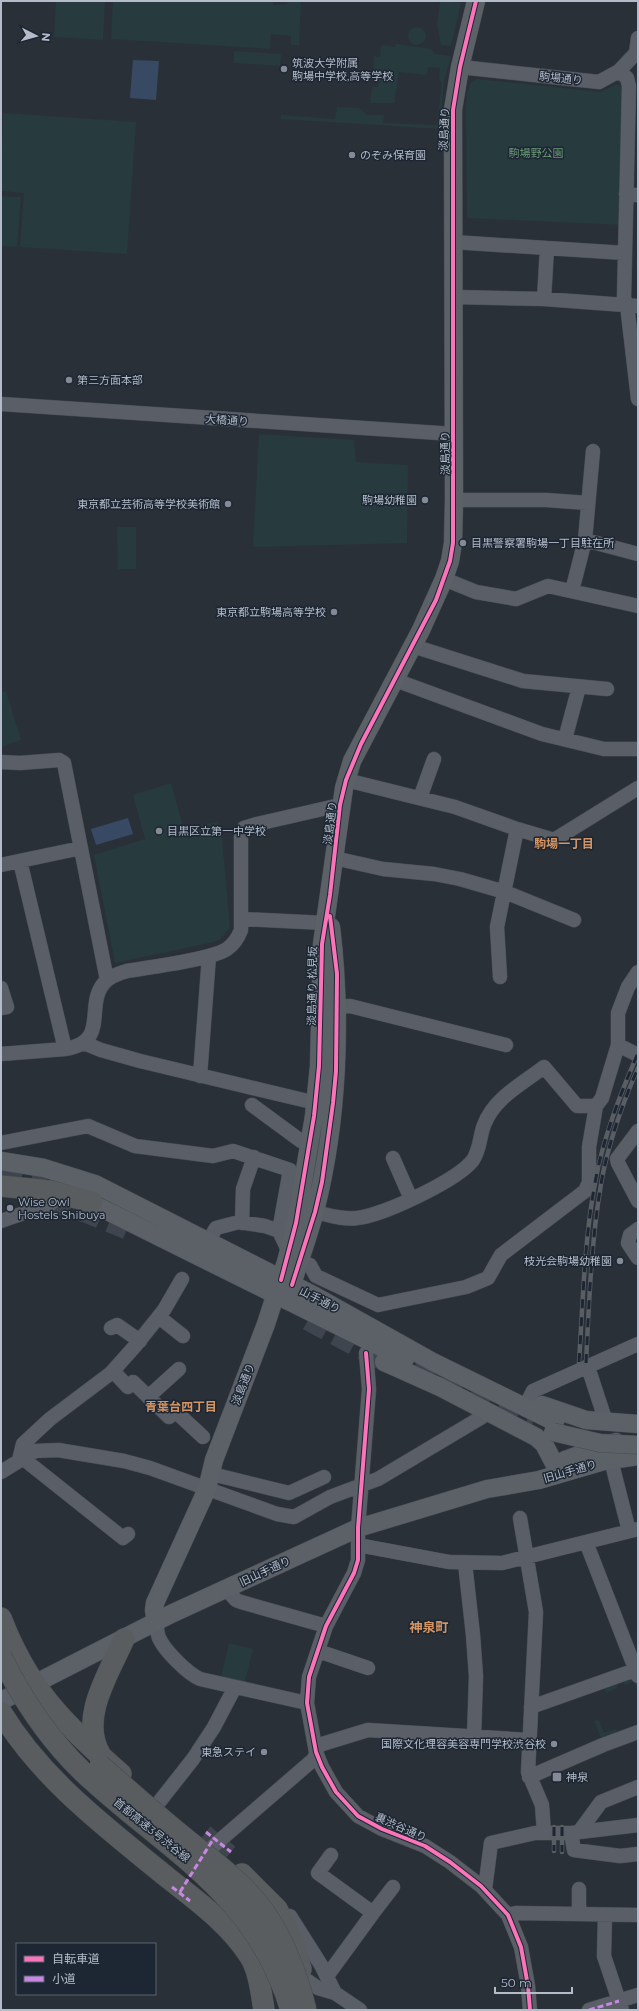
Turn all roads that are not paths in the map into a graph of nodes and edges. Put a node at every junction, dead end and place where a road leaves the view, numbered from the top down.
1 (476, 1) edge
2 (638, 38) edge
3 (460, 67) junction
4 (619, 71) junction
5 (633, 96) edge
6 (632, 194) edge
7 (453, 242) junction
8 (547, 248) junction
9 (624, 253) junction
10 (454, 297) junction
11 (544, 299) junction
12 (632, 305) edge
13 (635, 352) edge
14 (638, 399) edge
15 (1, 404) edge
16 (454, 434) junction
17 (593, 451) dead end
18 (454, 500) junction
19 (588, 503) junction
20 (585, 540) junction
21 (638, 554) edge
22 (444, 579) junction
23 (572, 591) junction
24 (638, 606) edge
25 (413, 646) junction
26 (394, 680) junction
27 (580, 687) junction
28 (607, 689) dead end
29 (565, 739) junction
30 (638, 749) edge
31 (434, 759) dead end
32 (1, 762) edge
33 (346, 780) junction
34 (638, 788) edge
35 (420, 798) junction
36 (340, 805) junction
37 (517, 829) junction
38 (81, 848) junction
39 (334, 858) junction
40 (20, 862) junction
41 (1, 865) edge
42 (504, 892) junction
43 (327, 915) junction
44 (242, 919) junction
45 (574, 920) dead end
46 (208, 956) junction
47 (638, 972) edge
48 (500, 977) dead end
49 (107, 980) junction
50 (1, 988) edge
51 (1, 1008) edge
52 (328, 1008) junction
53 (84, 1043) junction
54 (506, 1045) dead end
55 (618, 1045) junction
56 (65, 1050) junction
57 (1, 1054) edge
58 (638, 1055) edge
59 (200, 1076) junction
60 (316, 1104) junction
61 (252, 1105) dead end
62 (596, 1106) junction
63 (638, 1131) edge
64 (1, 1143) edge
65 (310, 1143) junction
66 (254, 1157) junction
67 (393, 1158) dead end
68 (1, 1161) edge
69 (1, 1178) edge
70 (1, 1186) edge
71 (63, 1194) junction
72 (411, 1199) junction
73 (638, 1201) edge
74 (92, 1202) junction
75 (315, 1212) junction
76 (1, 1221) edge
77 (242, 1223) junction
78 (638, 1229) edge
79 (278, 1231) junction
80 (208, 1242) junction
81 (294, 1256) junction
82 (638, 1258) edge
83 (182, 1279) dead end
84 (284, 1290) junction
85 (315, 1296) junction
86 (159, 1316) junction
87 (111, 1328) dead end
88 (182, 1336) dead end
89 (140, 1341) junction
90 (638, 1344) edge
91 (366, 1353) junction
92 (588, 1367) junction
93 (179, 1369) dead end
94 (112, 1371) junction
95 (148, 1397) junction
96 (529, 1399) junction
97 (486, 1410) junction
98 (606, 1422) junction
99 (638, 1424) edge
100 (554, 1427) junction
101 (638, 1431) edge
102 (638, 1435) edge
103 (203, 1436) dead end
104 (638, 1445) edge
105 (638, 1456) edge
106 (19, 1460) junction
107 (608, 1461) junction
108 (553, 1464) junction
109 (1, 1472) edge
110 (324, 1477) dead end
111 (211, 1482) junction
112 (361, 1486) junction
113 (488, 1489) junction
114 (520, 1518) dead end
115 (634, 1530) edge
116 (128, 1534) dead end
117 (358, 1537) junction
118 (586, 1542) junction
119 (526, 1557) junction
120 (465, 1563) junction
121 (226, 1589) junction
122 (1, 1618) edge
123 (156, 1622) junction
124 (326, 1626) junction
125 (124, 1639) junction
126 (318, 1651) junction
127 (1, 1656) edge
128 (368, 1668) dead end
129 (637, 1672) edge
130 (42, 1679) junction
131 (1, 1684) edge
132 (235, 1687) junction
133 (1, 1701) edge
134 (307, 1703) junction
135 (531, 1707) junction
136 (1, 1712) edge
137 (638, 1732) edge
138 (474, 1737) junction
139 (529, 1740) junction
140 (316, 1752) junction
141 (102, 1762) junction
142 (529, 1777) junction
143 (638, 1787) edge
144 (156, 1806) junction
145 (638, 1825) edge
146 (544, 1833) junction
147 (575, 1833) junction
148 (211, 1848) junction
149 (638, 1854) edge
150 (331, 1855) dead end
151 (393, 1887) dead end
152 (578, 1889) dead end
153 (485, 1890) junction
154 (264, 1894) junction
155 (373, 1913) junction
156 (579, 1914) junction
157 (508, 1915) junction
158 (605, 1915) junction
159 (638, 1915) edge
160 (228, 1928) junction
161 (327, 1976) junction
162 (303, 1978) junction
163 (638, 1995) edge
164 (340, 1997) junction
165 (620, 2005) edge
166 (265, 2009) edge
167 (291, 2010) edge
168 (306, 2010) edge
169 (309, 2010) edge
170 (360, 2010) edge
171 (530, 2010) edge
172 (589, 2010) edge

1 - 3 main road, 淡島通り
2 - 4 street, 駒場通り
3 - 4 street, 駒場通り
3 - 7 main road, 淡島通り
4 - 5 street
5 - 6 street
6 - 9 street
7 - 8 street
7 - 10 main road, 淡島通り
8 - 9 street
8 - 11 street
9 - 12 street
10 - 11 street
10 - 16 main road, 淡島通り
11 - 12 street
12 - 13 street
13 - 14 street
15 - 16 street, 大橋通り
16 - 18 main road, 淡島通り
17 - 19 street
18 - 19 street
18 - 22 main road, 淡島通り
19 - 20 street
20 - 21 street
20 - 23 street
22 - 23 street
22 - 25 main road, 淡島通り
23 - 24 street
25 - 26 main road, 淡島通り
25 - 27 street
26 - 29 street
26 - 33 main road, 淡島通り
27 - 28 street
27 - 29 street
29 - 30 street
31 - 35 street
32 - 38 street
33 - 35 street
33 - 36 main road, 淡島通り
34 - 37 street
35 - 37 street
36 - 39 main road, 淡島通り
36 - 44 street
37 - 42 street
38 - 40 street
38 - 49 street
39 - 42 street
39 - 43 main road, 淡島通り
40 - 41 street
40 - 56 street
42 - 45 street
42 - 48 street
43 - 44 street
43 - 52 main road, 淡島通り 松見坂
44 - 46 street
46 - 49 street
46 - 59 street
47 - 55 street
49 - 53 street
50 - 51 street
52 - 54 street
52 - 60 main road, 淡島通り 松見坂
52 - 75 main road, 淡島通り 松見坂
53 - 56 street
53 - 59 street
55 - 58 street
55 - 62 street
56 - 57 street
59 - 60 street
60 - 65 main road, 淡島通り 松見坂
61 - 65 street
62 - 72 street
62 - 81 street
63 - 73 street
64 - 66 street
65 - 81 main road, 淡島通り 松見坂
66 - 77 street
66 - 79 street
67 - 72 street
68 - 80 main road, 山手通り
69 - 74 main road, 山手通り
70 - 71 highway
71 - 74 highway
71 - 76 street
72 - 75 street
74 - 84 main road, 山手通り
75 - 81 main road, 淡島通り 松見坂
77 - 79 street
77 - 80 street
78 - 82 street
79 - 81 street
80 - 84 main road, 山手通り
81 - 84 main road, 淡島通り 松見坂
83 - 86 street
84 - 85 main road, 山手通り
84 - 91 main road
84 - 100 main road, 山手通り
84 - 111 main road, 淡島通り
85 - 96 main road
85 - 100 main road, 山手通り
86 - 88 street
86 - 89 street
87 - 89 street
89 - 94 street
90 - 92 street
91 - 97 main road
91 - 112 street, 裏渋谷通り
92 - 96 street
92 - 98 street
93 - 95 street
94 - 95 street
94 - 106 street
95 - 103 street
96 - 98 main road
97 - 108 main road
97 - 112 street
98 - 99 main road
100 - 102 main road, 山手通り
100 - 104 main road, 山手通り, bridge
101 - 108 main road
105 - 107 main road
106 - 109 street
106 - 111 street
106 - 116 street
107 - 108 main road
107 - 113 main road, 旧山手通り
107 - 115 street
108 - 113 main road, 旧山手通り
110 - 111 street
111 - 112 street
111 - 123 main road, 淡島通り
112 - 117 street, 裏渋谷通り
113 - 117 main road, 旧山手通り
114 - 119 street
115 - 118 street
117 - 120 street
117 - 121 main road, 旧山手通り
117 - 124 street, 裏渋谷通り
118 - 119 street
118 - 129 street
119 - 120 street
119 - 135 street
120 - 138 street
121 - 123 main road, 旧山手通り
121 - 124 street
122 - 130 highway
123 - 125 main road, 旧山手通り
123 - 132 street
124 - 126 street, 裏渋谷通り
125 - 130 main road, 旧山手通り
125 - 141 highway
126 - 128 street
126 - 134 street, 裏渋谷通り
127 - 167 highway, 首都高速3号渋谷線, bridge
129 - 135 street
130 - 133 main road, 旧山手通り
130 - 141 highway
131 - 166 highway, 首都高速3号渋谷線
132 - 134 street
132 - 144 street
134 - 140 street, 裏渋谷通り
135 - 139 street
136 - 160 highway
137 - 142 street
138 - 139 street
138 - 140 street
139 - 142 street
140 - 148 street
140 - 153 street, 裏渋谷通り
141 - 144 highway
141 - 168 highway, bridge
142 - 146 street
143 - 147 street
144 - 148 highway
145 - 147 street
146 - 147 street
146 - 153 street
147 - 149 street
148 - 154 highway
150 - 155 street
151 - 155 street
152 - 156 street
153 - 157 street, 裏渋谷通り
154 - 160 highway
154 - 161 street
154 - 162 highway
155 - 161 street
156 - 157 street
156 - 158 street
157 - 171 street, 裏渋谷通り
158 - 159 street
158 - 165 street
160 - 162 street
160 - 166 highway
161 - 164 street
162 - 164 street
162 - 166 highway
162 - 169 highway
163 - 165 street
164 - 170 street
165 - 172 street

